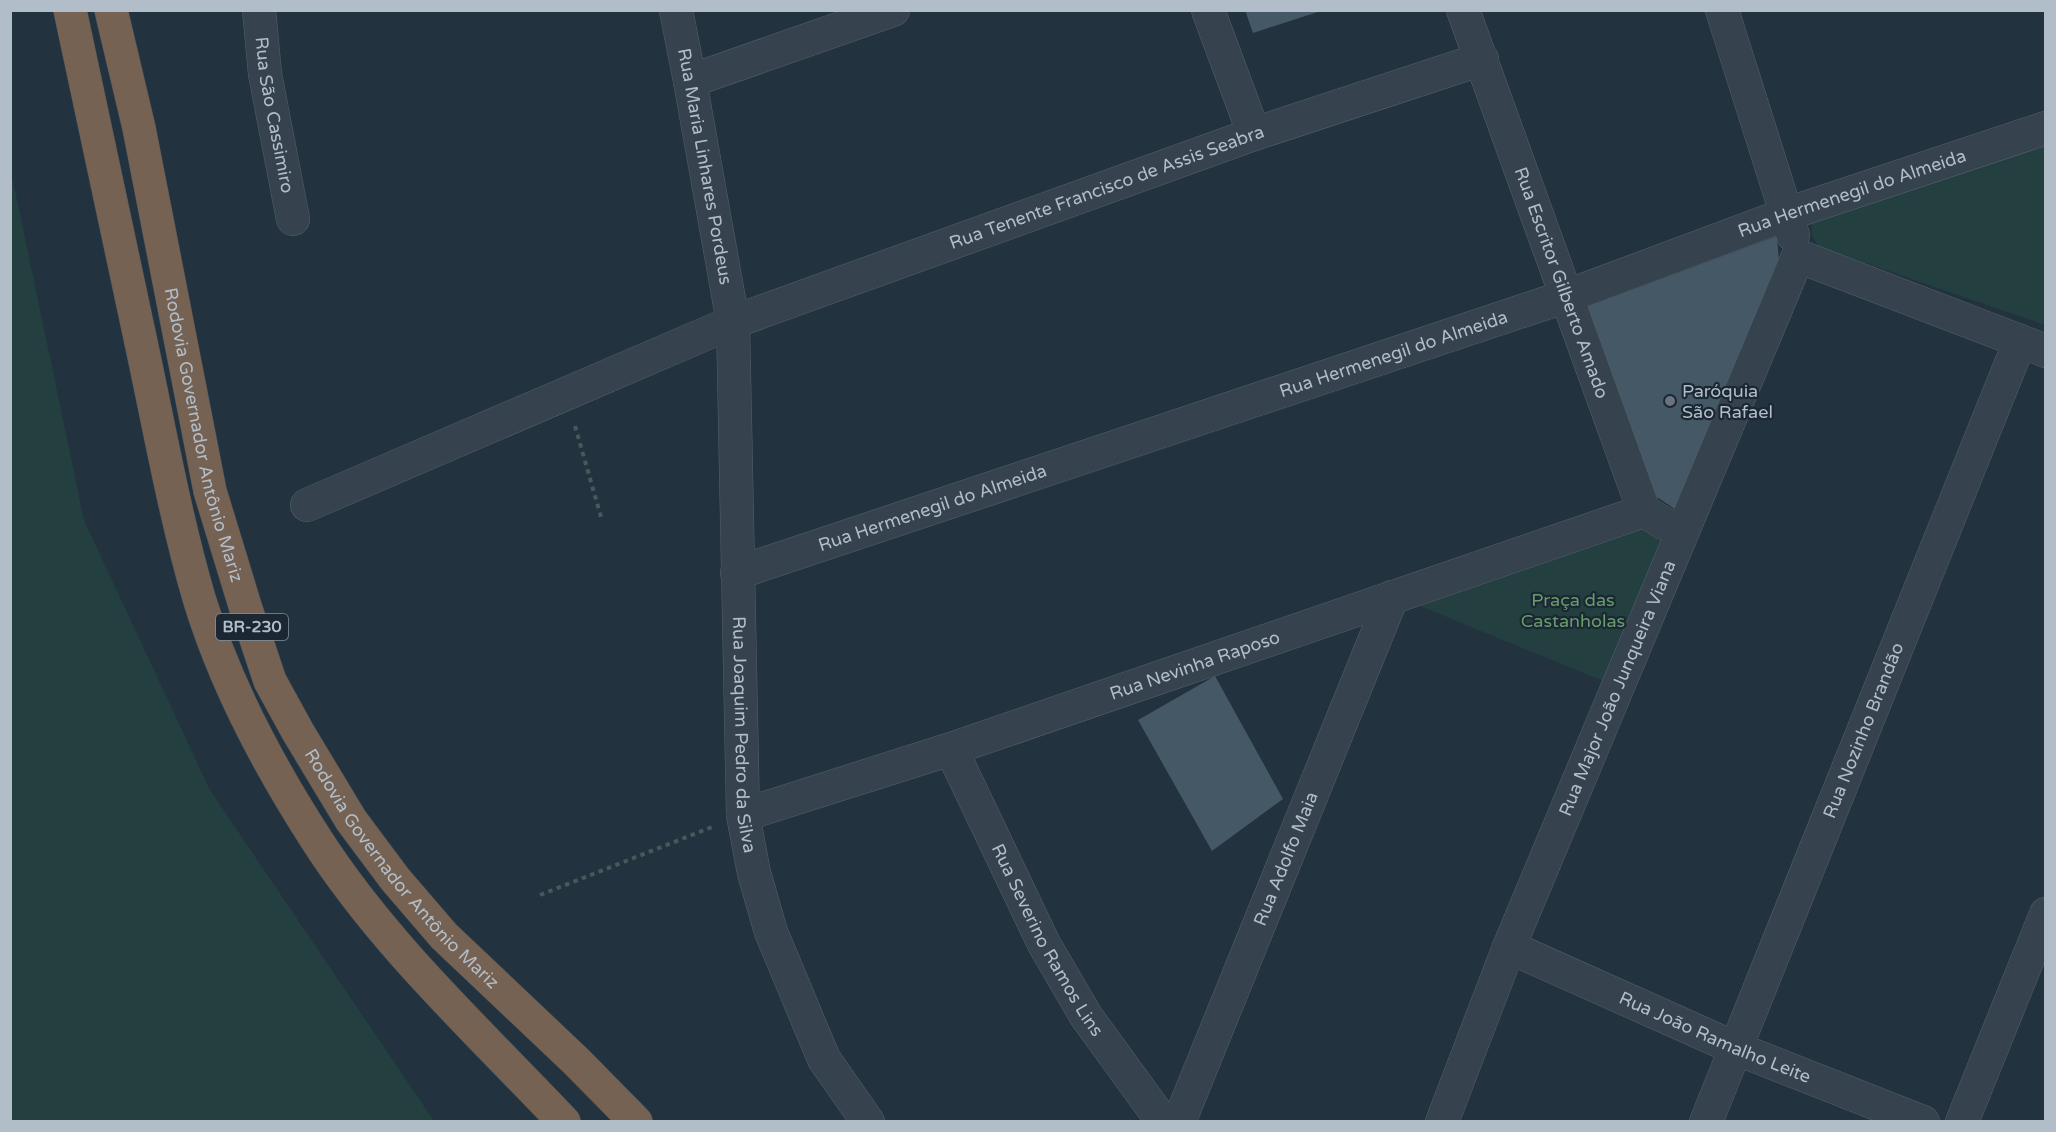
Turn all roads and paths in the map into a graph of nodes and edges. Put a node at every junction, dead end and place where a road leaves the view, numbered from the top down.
1 (70, 10) edge
2 (111, 10) edge
3 (259, 10) edge
4 (676, 10) edge
5 (893, 10) edge
6 (1208, 10) edge
7 (1463, 10) edge
8 (1722, 10) edge
9 (1482, 59) junction
10 (690, 81) junction
11 (2046, 128) edge
12 (1254, 134) junction
13 (1787, 214) junction
14 (293, 219) dead end
15 (1798, 256) junction
16 (1567, 296) junction
17 (733, 322) junction
18 (2033, 346) edge
19 (565, 394) junction
20 (307, 505) dead end
21 (1644, 512) junction
22 (601, 516) dead end
23 (1682, 535) junction
24 (737, 573) junction
25 (1392, 597) junction
26 (951, 749) junction
27 (743, 815) junction
28 (540, 895) dead end
29 (2046, 914) edge
30 (1509, 947) junction
31 (1735, 1048) junction
32 (564, 1122) edge
33 (636, 1122) edge
34 (868, 1122) edge
35 (1163, 1122) edge
36 (1179, 1122) edge
37 (1442, 1122) edge
38 (1706, 1122) edge
39 (1923, 1122) edge
40 (1962, 1122) edge

1 - 32 highway, BR-230
2 - 33 highway, Rodovia Governador Antônio Mariz / BR-230
3 - 14 street, Rua São Cassimiro
4 - 10 street, Rua Maria Linhares Pordeus
5 - 10 street
6 - 12 street
7 - 9 street, Rua Escritor Gilberto Amado
8 - 13 street
9 - 12 street, Rua Tenente Francisco de Assis Seabra
9 - 16 street, Rua Escritor Gilberto Amado
10 - 17 street, Rua Maria Linhares Pordeus
11 - 13 street, Rua Hermenegil do Almeida
12 - 17 street, Rua Tenente Francisco de Assis Seabra
13 - 15 street
13 - 16 street, Rua Hermenegil do Almeida
15 - 18 street
15 - 23 street, Rua Major João Junqueira Viana
16 - 21 street, Rua Escritor Gilberto Amado
16 - 24 street, Rua Hermenegil do Almeida
17 - 19 street, Rua Tenente Francisco de Assis Seabra
17 - 24 street, Rua Joaquim Pedro da Silva
18 - 31 street, Rua Nozinho Brandão
19 - 20 street, Rua Tenente Francisco de Assis Seabra
19 - 22 path
21 - 23 street
21 - 25 street, Rua Nevinha Raposo
23 - 30 street, Rua Major João Junqueira Viana
24 - 27 street, Rua Joaquim Pedro da Silva
25 - 26 street, Rua Nevinha Raposo
25 - 36 street, Rua Adolfo Maia
26 - 27 street, Rua Nevinha Raposo
26 - 35 street, Rua Severino Ramos Lins
27 - 28 path
27 - 34 street, Rua Joaquim Pedro da Silva
29 - 40 street
30 - 31 street, Rua João Ramalho Leite
30 - 37 street, Rua Major João Junqueira Viana
31 - 38 street, Rua Nozinho Brandão
31 - 39 street, Rua João Ramalho Leite

